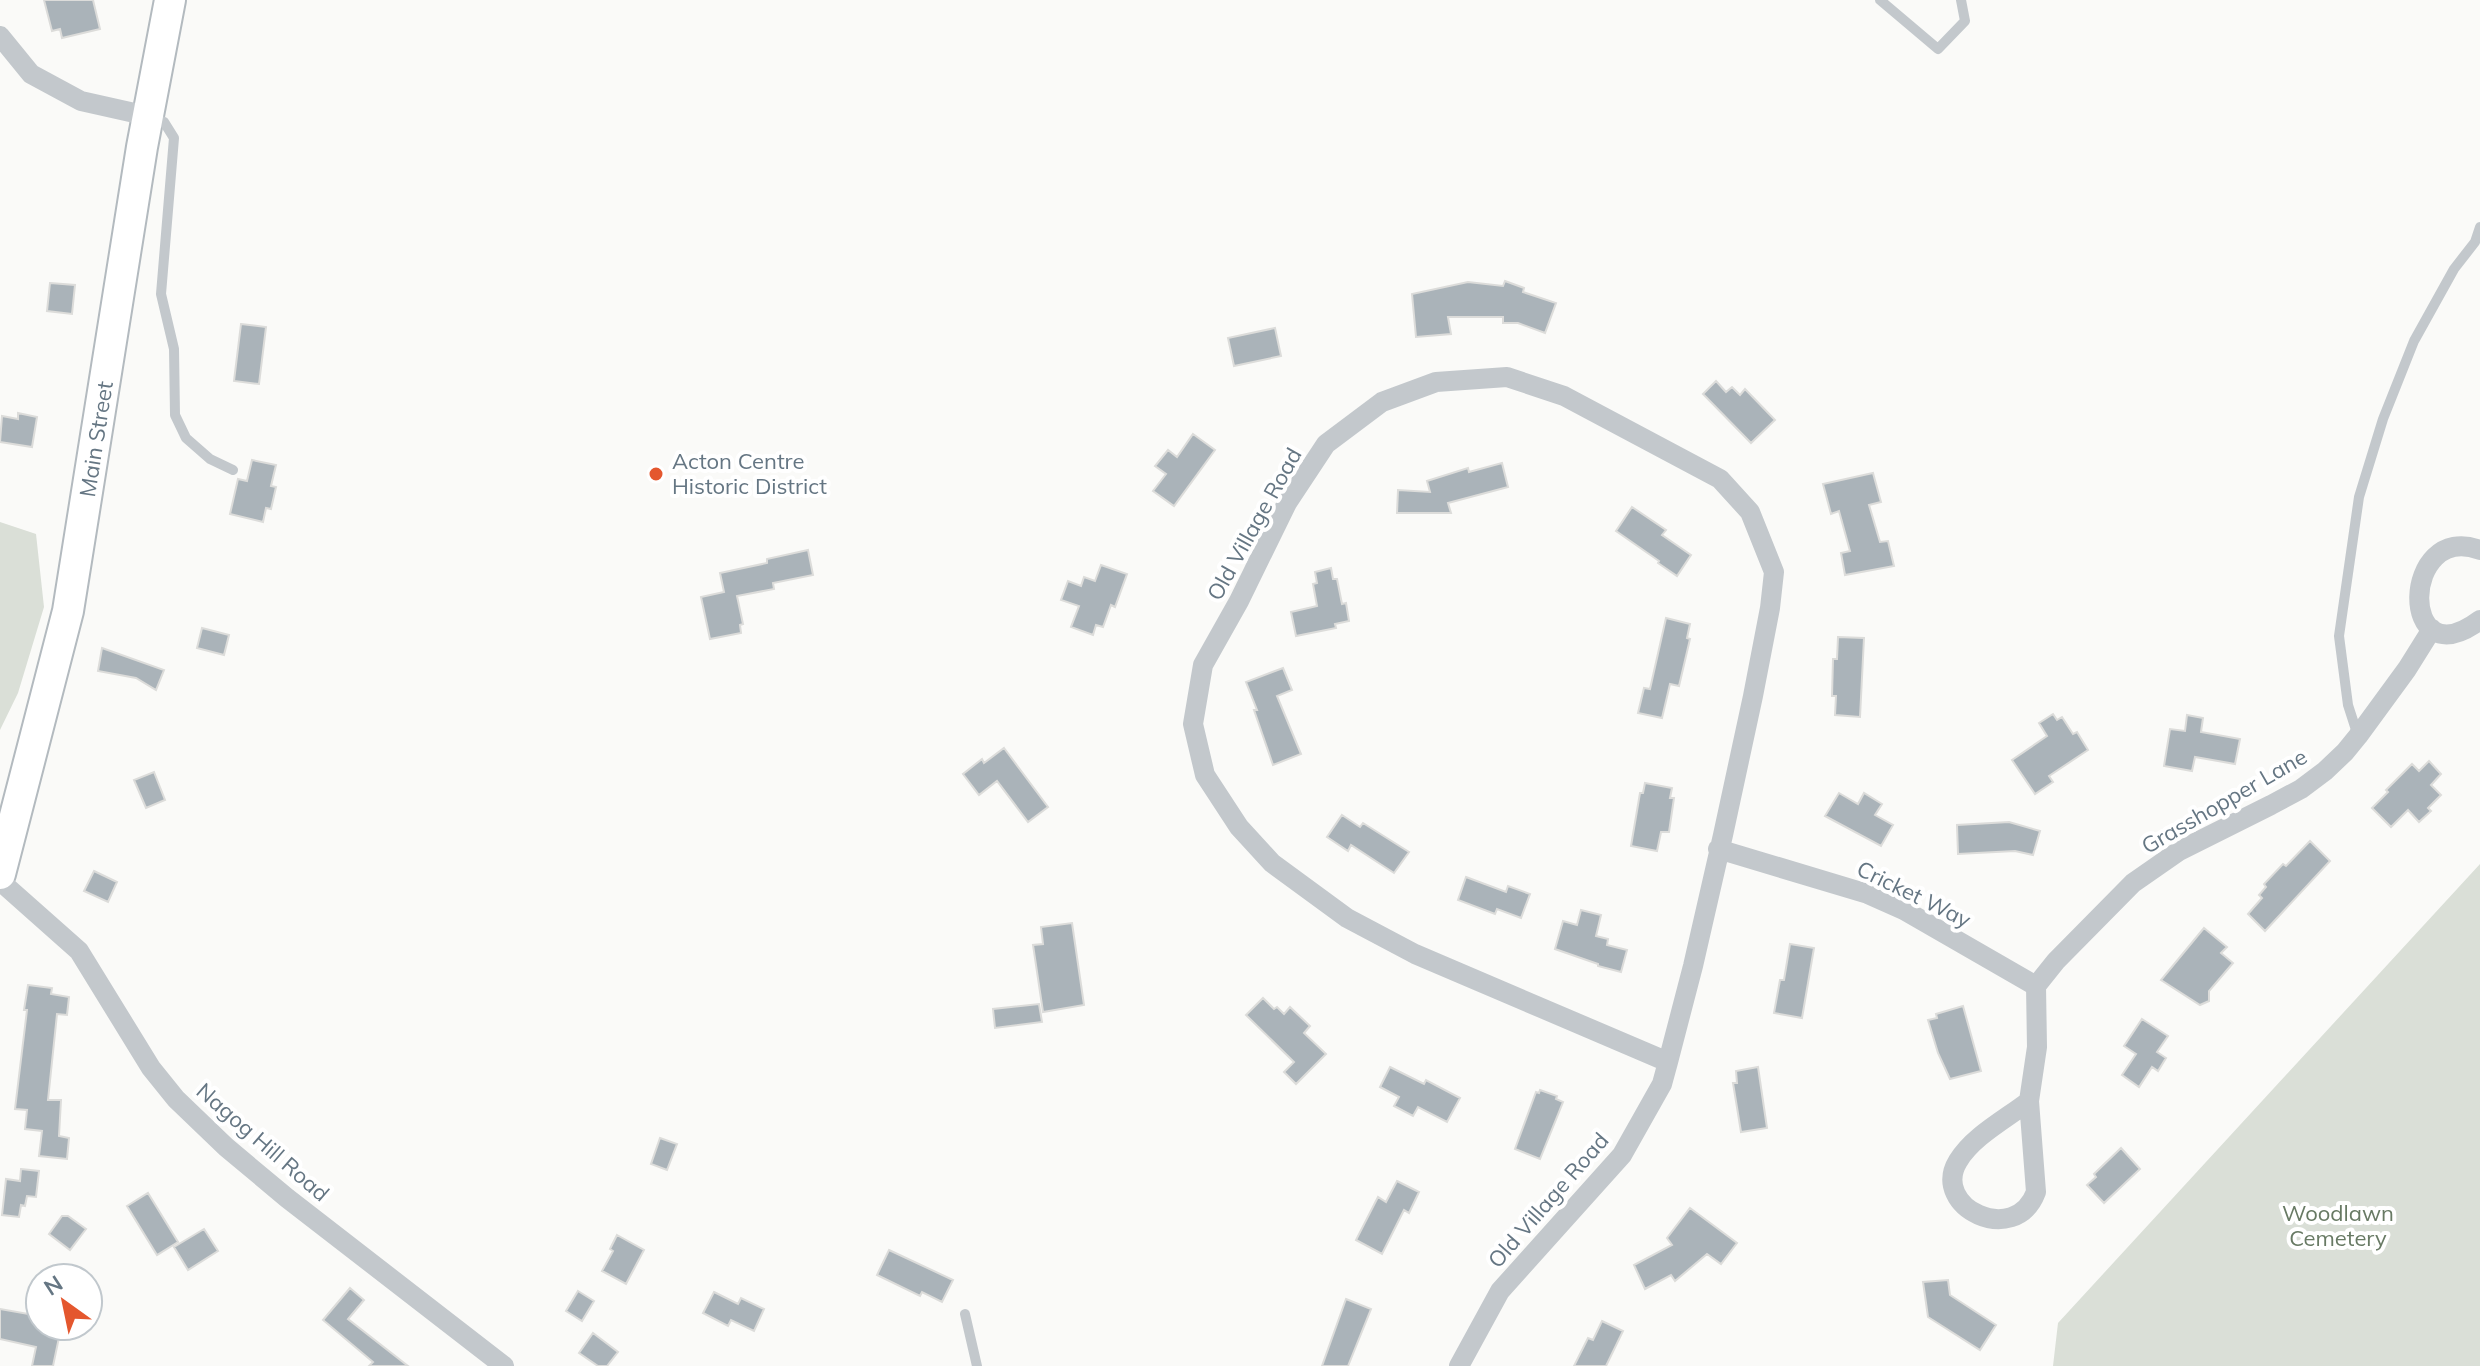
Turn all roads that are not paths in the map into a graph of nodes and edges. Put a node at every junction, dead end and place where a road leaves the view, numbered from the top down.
1 (170, 0) edge
2 (1880, 0) edge
3 (1961, 0) edge
4 (0, 36) edge
5 (148, 116) junction
6 (2480, 227) edge
7 (233, 470) dead end
8 (2480, 550) edge
9 (2480, 620) edge
10 (2432, 629) junction
11 (2358, 736) junction
12 (10, 791) edge
13 (1718, 849) junction
14 (0, 874) edge
15 (0, 881) edge
16 (2036, 986) junction
17 (1668, 1062) junction
18 (2029, 1101) junction
19 (965, 1314) dead end
20 (490, 1362) edge
21 (977, 1366) edge
22 (1459, 1366) edge

1 - 5 main road, Main Street
2 - 3 lane
4 - 5 street
5 - 7 lane
5 - 12 main road, Main Street
6 - 11 lane
8 - 10 street
9 - 10 street
10 - 11 street, Grasshopper Lane
11 - 16 street, Grasshopper Lane
12 - 14 main road, Main Street
13 - 16 street, Cricket Way
13 - 17 street, Old Village Road
13 - 17 street, Old Village Road
15 - 20 street, Nagog Hill Road
16 - 18 street
17 - 22 street, Old Village Road
18 - 18 street
19 - 21 lane

